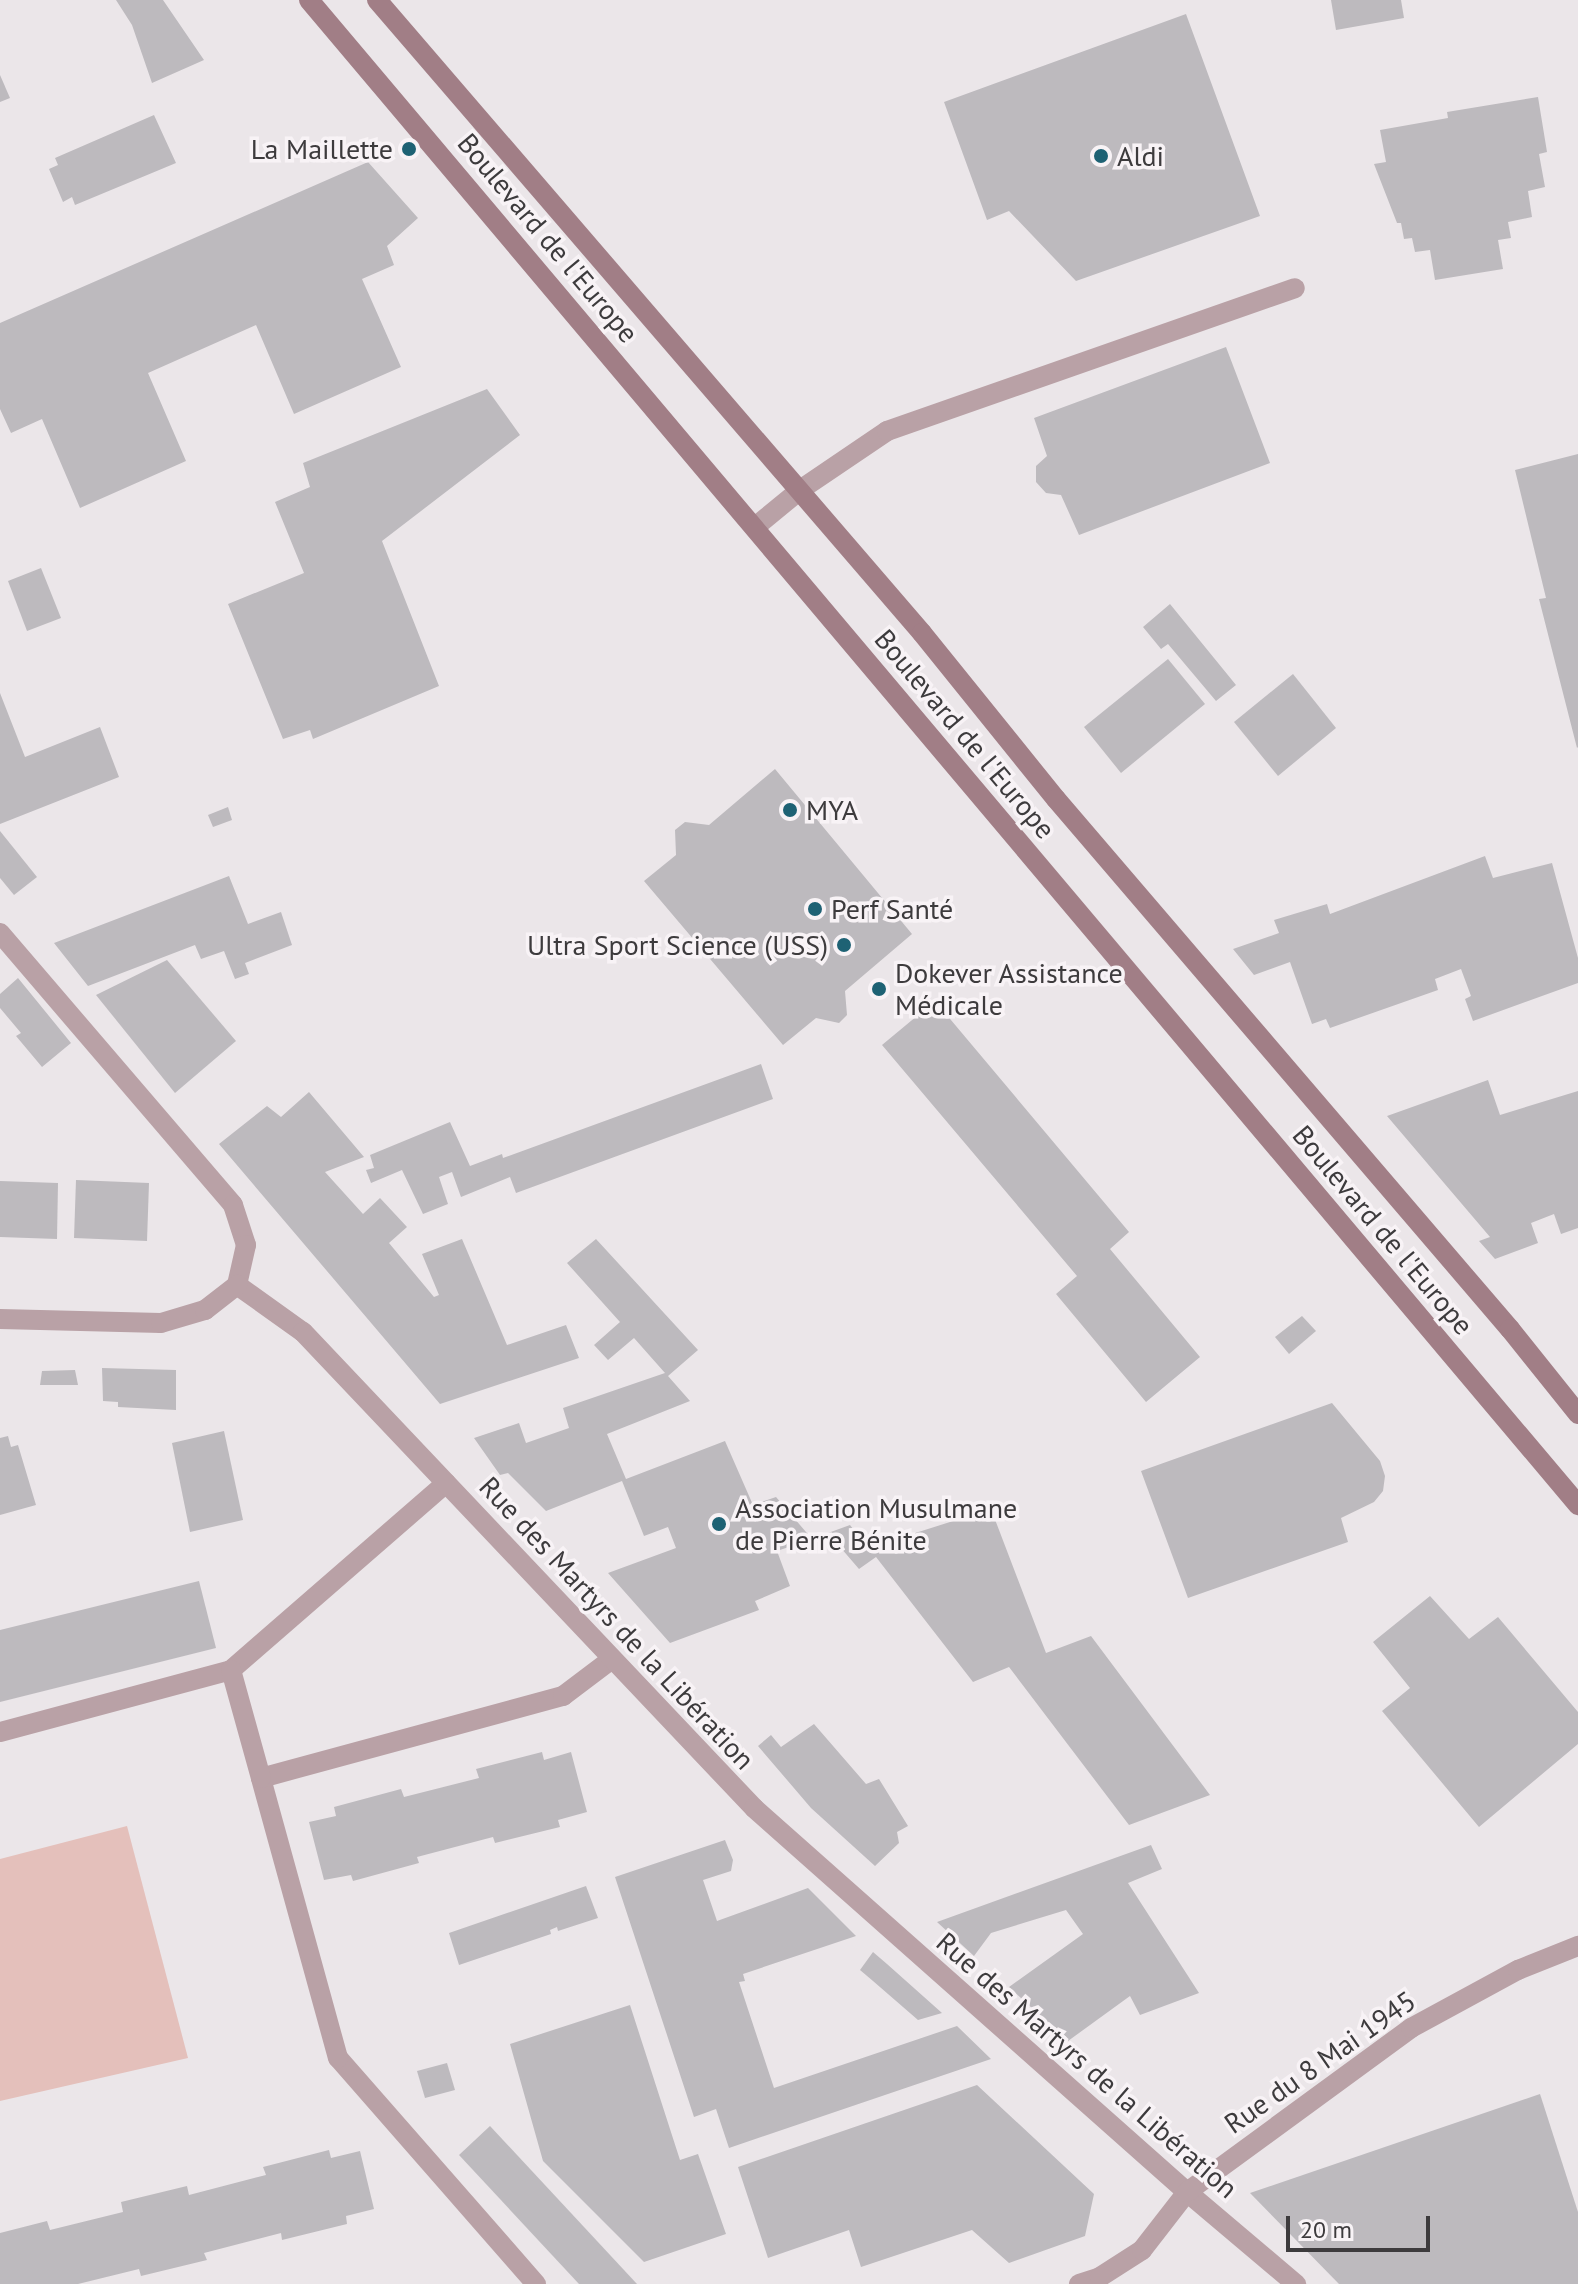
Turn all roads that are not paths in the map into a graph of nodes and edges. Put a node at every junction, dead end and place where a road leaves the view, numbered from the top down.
1 (309, 0) edge
2 (377, 0) edge
3 (1295, 288) dead end
4 (800, 490) junction
5 (755, 527) junction
6 (0, 933) edge
7 (237, 1285) junction
8 (0, 1319) edge
9 (1578, 1414) edge
10 (446, 1483) junction
11 (1578, 1505) edge
12 (612, 1659) junction
13 (231, 1670) junction
14 (0, 1732) edge
15 (261, 1778) junction
16 (1578, 1946) edge
17 (1187, 2192) junction
18 (536, 2284) edge
19 (1079, 2284) edge
20 (1296, 2284) edge

1 - 5 main road, Boulevard de l'Europe
2 - 4 main road, Boulevard de l'Europe
3 - 4 street
4 - 5 street
4 - 9 main road, Boulevard de l'Europe
5 - 11 main road, Boulevard de l'Europe
6 - 7 street
7 - 8 street
7 - 10 street, Rue des Martyrs de la Libération
10 - 12 street, Rue des Martyrs de la Libération
10 - 13 street
12 - 15 street
12 - 17 street, Rue des Martyrs de la Libération
13 - 14 street
13 - 15 street
15 - 18 street
16 - 17 street, Rue du 8 Mai 1945
17 - 19 street, Rue du 8 Mai 1945
17 - 20 street, Rue des Martyrs de la Libération

